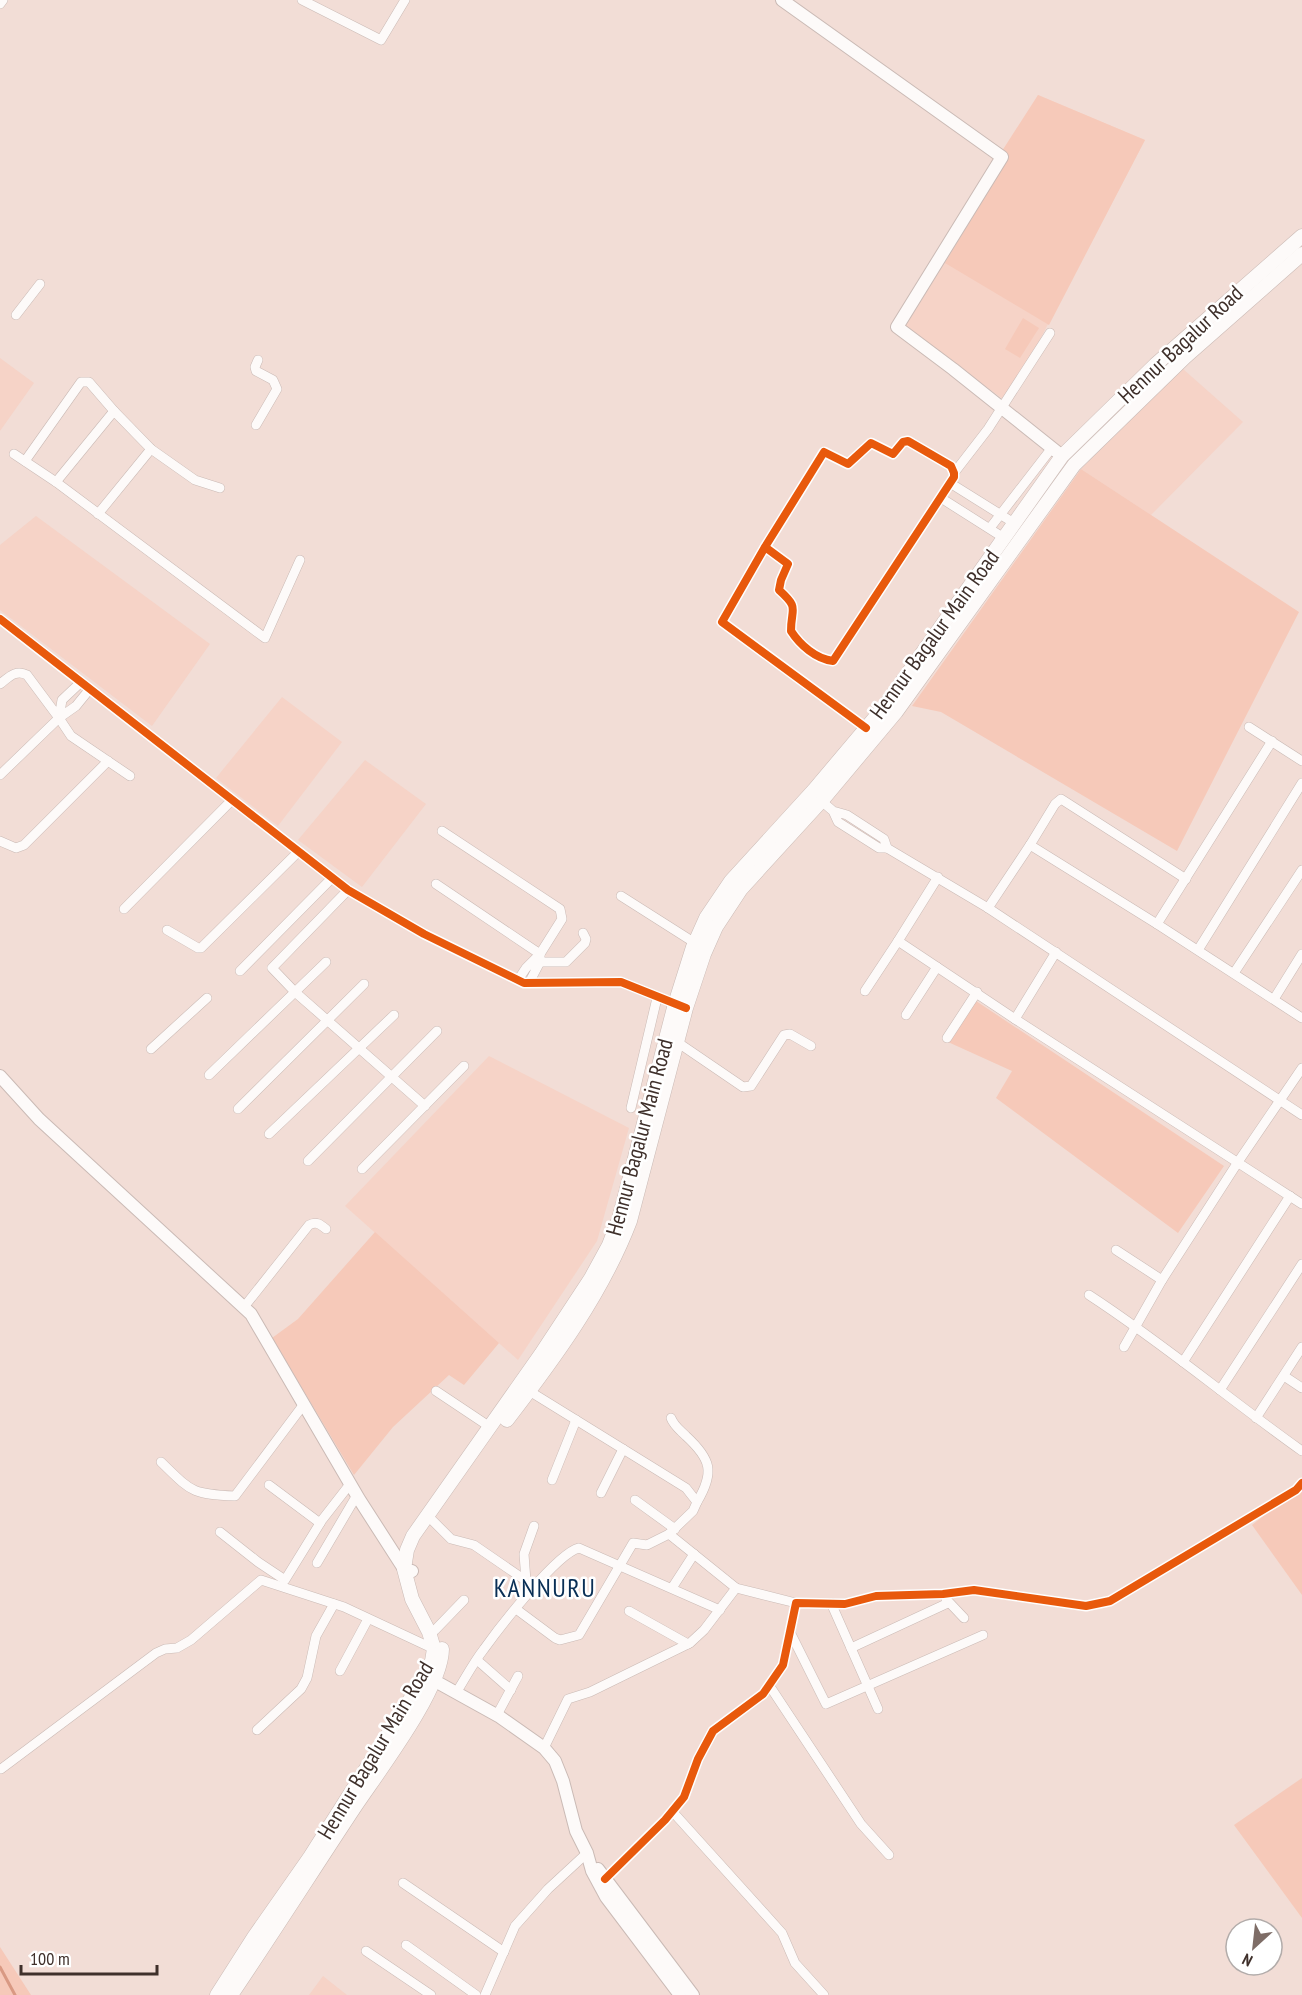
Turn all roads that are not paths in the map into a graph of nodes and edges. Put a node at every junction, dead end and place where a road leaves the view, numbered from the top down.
1 (3, 0) edge
2 (302, 0) edge
3 (405, 0) edge
4 (782, 0) edge
5 (0, 4) edge
6 (1302, 236) edge
7 (1302, 254) edge
8 (40, 284) dead end
9 (16, 315) dead end
10 (1050, 333) dead end
11 (258, 360) dead end
12 (1002, 408) junction
13 (114, 411) junction
14 (256, 426) dead end
15 (151, 449) junction
16 (1056, 452) junction
17 (14, 454) dead end
18 (25, 461) junction
19 (1074, 465) junction
20 (954, 473) junction
21 (56, 482) junction
22 (950, 483) junction
23 (220, 488) dead end
24 (941, 498) junction
25 (98, 514) junction
26 (1001, 514) junction
27 (1014, 523) junction
28 (990, 528) junction
29 (1004, 538) junction
30 (765, 547) junction
31 (300, 560) dead end
32 (0, 619) edge
33 (81, 683) junction
34 (0, 684) edge
35 (89, 690) junction
36 (59, 718) junction
37 (1250, 727) dead end
38 (866, 728) junction
39 (1272, 741) junction
40 (108, 760) junction
41 (1302, 760) edge
42 (0, 775) edge
43 (130, 776) dead end
44 (1302, 783) edge
45 (817, 797) junction
46 (231, 801) junction
47 (442, 831) dead end
48 (0, 841) edge
49 (1030, 845) junction
50 (298, 852) junction
51 (1302, 870) edge
52 (938, 877) junction
53 (332, 878) junction
54 (1186, 879) junction
55 (436, 884) dead end
56 (348, 890) junction
57 (621, 896) dead end
58 (988, 908) junction
59 (124, 909) dead end
60 (1157, 924) junction
61 (166, 930) dead end
62 (583, 933) dead end
63 (898, 941) junction
64 (694, 943) junction
65 (1198, 950) junction
66 (1056, 952) junction
67 (1302, 954) edge
68 (540, 958) junction
69 (326, 962) dead end
70 (937, 967) junction
71 (240, 971) dead end
72 (1234, 973) junction
73 (518, 980) junction
74 (529, 983) junction
75 (364, 984) dead end
76 (865, 991) dead end
77 (295, 992) junction
78 (977, 992) junction
79 (207, 998) dead end
80 (657, 998) junction
81 (1274, 999) junction
82 (680, 1006) junction
83 (394, 1015) dead end
84 (906, 1015) dead end
85 (1015, 1018) junction
86 (1302, 1018) edge
87 (326, 1020) junction
88 (437, 1031) dead end
89 (947, 1038) dead end
90 (677, 1042) junction
91 (811, 1046) dead end
92 (151, 1049) dead end
93 (360, 1049) junction
94 (464, 1066) dead end
95 (1302, 1068) edge
96 (209, 1075) dead end
97 (0, 1076) edge
98 (392, 1076) junction
99 (1280, 1101) junction
100 (425, 1106) junction
101 (631, 1108) dead end
102 (238, 1109) dead end
103 (1302, 1115) edge
104 (269, 1134) dead end
105 (308, 1161) dead end
106 (1238, 1162) junction
107 (362, 1168) dead end
108 (1290, 1196) junction
109 (1302, 1204) edge
110 (326, 1229) dead end
111 (1116, 1250) dead end
112 (1302, 1264) edge
113 (1162, 1280) junction
114 (1089, 1295) dead end
115 (244, 1307) junction
116 (1135, 1324) junction
117 (1124, 1347) dead end
118 (1302, 1347) edge
119 (1183, 1362) junction
120 (1284, 1376) junction
121 (525, 1388) junction
122 (1302, 1388) edge
123 (1220, 1390) junction
124 (436, 1392) dead end
125 (304, 1404) junction
126 (671, 1418) dead end
127 (1256, 1418) junction
128 (576, 1420) junction
129 (490, 1427) junction
130 (623, 1449) junction
131 (478, 1451) junction
132 (1302, 1451) edge
133 (161, 1462) dead end
134 (552, 1480) dead end
135 (1302, 1483) edge
136 (269, 1485) dead end
137 (354, 1490) junction
138 (601, 1493) dead end
139 (635, 1500) dead end
140 (697, 1502) junction
141 (432, 1520) junction
142 (320, 1523) junction
143 (534, 1526) dead end
144 (672, 1531) junction
145 (220, 1532) dead end
146 (694, 1554) junction
147 (317, 1563) dead end
148 (620, 1565) junction
149 (408, 1570) junction
150 (526, 1581) junction
151 (535, 1587) junction
152 (672, 1588) junction
153 (736, 1588) junction
154 (945, 1599) junction
155 (464, 1600) dead end
156 (796, 1603) junction
157 (831, 1603) junction
158 (334, 1604) junction
159 (516, 1609) junction
160 (720, 1610) junction
161 (629, 1611) dead end
162 (964, 1618) dead end
163 (368, 1619) junction
164 (435, 1630) junction
165 (790, 1632) junction
166 (983, 1635) dead end
167 (688, 1644) junction
168 (851, 1648) junction
169 (434, 1649) junction
170 (477, 1660) junction
171 (340, 1671) dead end
172 (518, 1676) dead end
173 (430, 1679) junction
174 (769, 1685) junction
175 (868, 1687) junction
176 (510, 1690) junction
177 (456, 1693) junction
178 (878, 1709) dead end
179 (497, 1715) junction
180 (257, 1731) dead end
181 (544, 1748) junction
182 (1, 1769) edge
183 (672, 1811) junction
184 (587, 1853) junction
185 (889, 1855) dead end
186 (605, 1878) junction
187 (403, 1883) dead end
188 (406, 1945) dead end
189 (366, 1951) dead end
190 (504, 1952) junction
191 (217, 1995) edge
192 (231, 1995) edge
193 (431, 1995) edge
194 (476, 1995) edge
195 (485, 1995) edge
196 (680, 1995) edge
197 (693, 1995) edge
198 (824, 1995) edge

1 - 5 street
2 - 3 street
4 - 12 main road
6 - 16 main road, Hennur Bagalur Road
7 - 19 main road, Hennur Bagalur Road
8 - 9 street
10 - 12 street
11 - 14 street
12 - 16 main road
12 - 20 street
13 - 15 street
13 - 18 street
13 - 21 street
15 - 23 street
15 - 25 street
16 - 19 street
16 - 26 street
16 - 27 main road, Hennur Bagalur Main Road
17 - 18 street
18 - 21 street
19 - 45 main road, Hennur Bagalur Main Road
20 - 22 street
20 - 30 street
21 - 25 street
22 - 24 street
22 - 26 street
24 - 28 street
24 - 30 street
25 - 31 street
26 - 27 street
26 - 28 street
27 - 29 main road, Hennur Bagalur Main Road
28 - 29 street
29 - 38 main road, Hennur Bagalur Main Road
30 - 38 street
32 - 33 street
33 - 35 street
33 - 36 street
34 - 36 street
35 - 36 street
35 - 46 street
36 - 40 street
36 - 42 street
37 - 39 street
38 - 45 main road, Hennur Bagalur Main Road
39 - 41 street
39 - 54 street
40 - 43 street
40 - 48 street
44 - 65 street
45 - 52 street
45 - 64 main road, Hennur Bagalur Main Road
45 - 82 main road, Hennur Bagalur Main Road
46 - 50 street
46 - 59 street
47 - 68 street
49 - 54 street
49 - 58 street
49 - 60 street
50 - 53 street
50 - 61 street
51 - 72 street
52 - 58 street
52 - 63 street
53 - 56 street
53 - 71 street
54 - 60 street
55 - 68 street
56 - 73 street
56 - 77 street
57 - 64 street
58 - 66 street
60 - 65 street
62 - 68 street
63 - 70 street
63 - 76 street
64 - 82 main road, Hennur Bagalur Main Road
65 - 72 street
66 - 85 street
66 - 99 street
67 - 81 street
68 - 73 street
68 - 74 street
69 - 77 street
70 - 78 street
70 - 84 street
72 - 81 street
73 - 74 street
74 - 80 street
75 - 87 street
77 - 87 street
77 - 96 street
78 - 85 street
78 - 89 street
79 - 92 street
80 - 82 street
80 - 101 street
81 - 86 street
82 - 90 main road, Hennur Bagalur Main Road
82 - 121 main road, Hennur Bagalur Main Road
83 - 93 street
85 - 106 street
87 - 93 street
87 - 102 street
88 - 98 street
90 - 91 street
90 - 121 main road, Hennur Bagalur Main Road
93 - 98 street
93 - 104 street
94 - 100 street
95 - 99 street
97 - 115 main road
98 - 100 street
98 - 105 street
99 - 103 street
99 - 106 street
100 - 107 street
106 - 108 street
106 - 113 street
108 - 109 street
108 - 119 street
110 - 115 street
111 - 113 street
112 - 123 street
113 - 116 street
114 - 116 street
115 - 125 main road
116 - 117 street
116 - 119 street
118 - 120 street
119 - 123 street
120 - 122 street
120 - 127 street
121 - 128 street
121 - 129 main road, Hennur Bagalur Main Road
121 - 131 main road, Hennur Bagalur Main Road
123 - 127 street
124 - 129 street
125 - 133 street
125 - 137 main road
126 - 140 street
127 - 132 street
128 - 130 street
128 - 134 street
129 - 131 main road, Hennur Bagalur Main Road
130 - 138 street
130 - 140 street
131 - 141 main road, Hennur Bagalur Main Road
131 - 149 main road, Hennur Bagalur Main Road
135 - 154 street
136 - 142 street
137 - 142 street
137 - 147 street
137 - 149 main road
139 - 144 street
140 - 144 street
141 - 149 main road, Hennur Bagalur Main Road
141 - 150 street
142 - 145 street
143 - 150 street
144 - 146 street
144 - 148 street
146 - 152 street
146 - 153 street
148 - 151 street
148 - 152 street
148 - 159 street
149 - 164 main road, Hennur Bagalur Main Road
149 - 169 main road, Hennur Bagalur Main Road
150 - 151 street
151 - 159 street
152 - 160 street
153 - 156 street
153 - 160 street
154 - 157 street
154 - 162 street
154 - 168 street
155 - 164 street
156 - 157 street
156 - 165 street
157 - 168 street
158 - 163 street
158 - 180 street
158 - 182 street
159 - 170 street
160 - 167 street
161 - 167 street
163 - 169 street
163 - 171 street
164 - 173 main road, Hennur Bagalur Main Road
165 - 174 street
165 - 175 street
166 - 175 street
167 - 181 street
168 - 175 street
169 - 173 main road, Hennur Bagalur Main Road
170 - 176 street
170 - 177 street
172 - 176 street
173 - 177 main road
173 - 191 main road, Hennur Bagalur Main Road
173 - 192 main road, Hennur Bagalur Main Road
174 - 183 street
174 - 185 street
175 - 178 street
176 - 179 street
177 - 179 main road
179 - 181 main road
181 - 184 main road
183 - 186 street
183 - 198 street
184 - 186 main road
184 - 190 street
184 - 196 main road
186 - 197 main road
187 - 190 street
188 - 194 street
189 - 193 street
190 - 195 street

